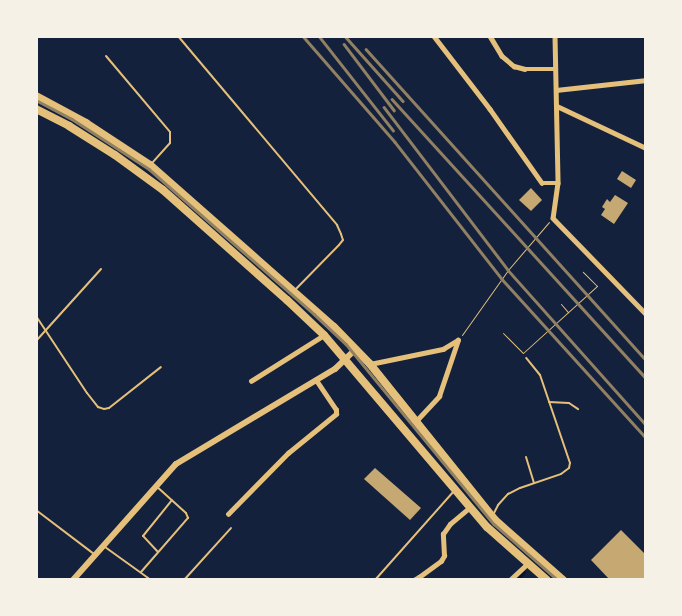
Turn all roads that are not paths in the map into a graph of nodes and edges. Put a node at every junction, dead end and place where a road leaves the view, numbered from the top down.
1 (178, 36) edge
2 (434, 36) edge
3 (490, 36) edge
4 (555, 36) edge
5 (106, 56) dead end
6 (556, 70) junction
7 (646, 80) edge
8 (556, 90) junction
9 (37, 97) edge
10 (557, 106) junction
11 (36, 109) edge
12 (646, 148) edge
13 (150, 165) junction
14 (558, 183) junction
15 (101, 268) dead end
16 (294, 292) junction
17 (287, 300) junction
18 (646, 314) edge
19 (36, 316) edge
20 (46, 331) junction
21 (324, 335) junction
22 (36, 341) edge
23 (356, 350) junction
24 (526, 358) dead end
25 (346, 360) junction
26 (370, 364) junction
27 (161, 367) dead end
28 (316, 380) junction
29 (251, 381) dead end
30 (549, 402) junction
31 (578, 409) dead end
32 (416, 422) junction
33 (526, 457) dead end
34 (463, 482) junction
35 (534, 483) junction
36 (156, 486) junction
37 (455, 490) junction
38 (172, 500) junction
39 (470, 507) junction
40 (36, 510) edge
41 (228, 514) dead end
42 (492, 516) junction
43 (232, 528) dead end
44 (103, 545) junction
45 (158, 552) junction
46 (95, 554) junction
47 (528, 563) junction
48 (141, 572) junction
49 (420, 578) edge
50 (73, 580) edge
51 (151, 580) edge
52 (184, 580) edge
53 (375, 580) edge
54 (414, 580) edge
55 (510, 580) edge
56 (547, 580) edge
57 (563, 580) edge

1 - 16 lane
2 - 14 street
3 - 6 street
4 - 6 street
5 - 13 lane
6 - 8 street
7 - 8 street
8 - 10 street
9 - 13 highway
10 - 12 street
10 - 14 street
11 - 17 highway
13 - 16 highway
14 - 18 street
15 - 20 lane
16 - 17 lane
16 - 23 highway
17 - 21 highway
19 - 20 lane
20 - 22 lane
20 - 27 lane
21 - 25 highway
21 - 29 street
23 - 25 main road
23 - 26 highway
24 - 30 lane
25 - 28 main road
25 - 37 highway
26 - 32 highway
26 - 32 street
28 - 36 main road
28 - 41 street
30 - 31 lane
30 - 35 lane
32 - 34 highway
33 - 35 lane
34 - 37 lane
34 - 42 highway
35 - 42 lane
36 - 38 lane
36 - 44 main road
37 - 39 highway
37 - 53 lane
38 - 45 lane
38 - 45 lane
39 - 47 highway
39 - 49 street
40 - 46 lane
42 - 57 highway
43 - 52 lane
44 - 46 main road
44 - 48 lane
45 - 48 lane
46 - 50 main road
47 - 55 street
47 - 56 highway
48 - 51 lane
49 - 54 street

